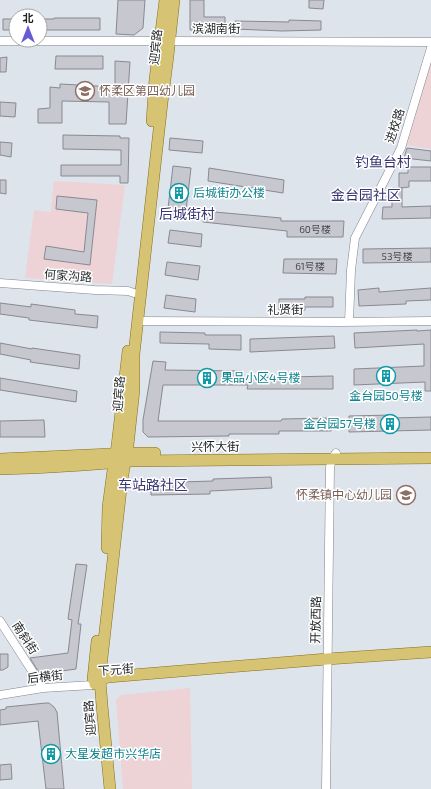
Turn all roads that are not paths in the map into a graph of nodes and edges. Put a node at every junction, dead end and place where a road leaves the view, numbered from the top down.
1 (165, 0) edge
2 (174, 0) edge
3 (0, 41) edge
4 (164, 41) junction
5 (431, 42) edge
6 (431, 48) edge
7 (0, 283) edge
8 (134, 293) junction
9 (431, 320) edge
10 (138, 321) junction
11 (349, 322) junction
12 (431, 452) edge
13 (334, 456) junction
14 (120, 458) junction
15 (431, 458) edge
16 (0, 459) edge
17 (0, 469) edge
18 (0, 621) edge
19 (431, 652) edge
20 (431, 659) edge
21 (327, 663) junction
22 (98, 684) junction
23 (43, 688) junction
24 (0, 695) edge
25 (103, 789) edge
26 (110, 789) edge
27 (326, 789) edge

1 - 4 main road, 迎宾路
2 - 4 main road, 迎宾路
3 - 4 street, 滨湖南街
4 - 5 street, 滨湖南街
4 - 8 main road, 迎宾路
4 - 10 main road, 迎宾路
6 - 11 street, 进校路
7 - 8 street, 何家沟路
8 - 14 main road, 迎宾路
9 - 11 street, 礼贤街
10 - 11 street, 礼贤街
10 - 14 main road, 迎宾路
12 - 13 main road, 兴怀大街
13 - 14 main road, 兴怀大街
13 - 15 main road, 兴怀大街
13 - 21 street, 开放西路
14 - 16 main road, 兴怀大街
14 - 17 main road, 兴怀大街
14 - 22 main road, 迎宾路
18 - 23 street, 南斜街
19 - 21 main road, 下元街
20 - 21 main road, 下元街
21 - 22 main road, 下元街
21 - 27 street, 开放西路
22 - 23 street, 后横街
22 - 25 main road, 迎宾路
22 - 26 main road, 迎宾路
23 - 24 street, 后横街

